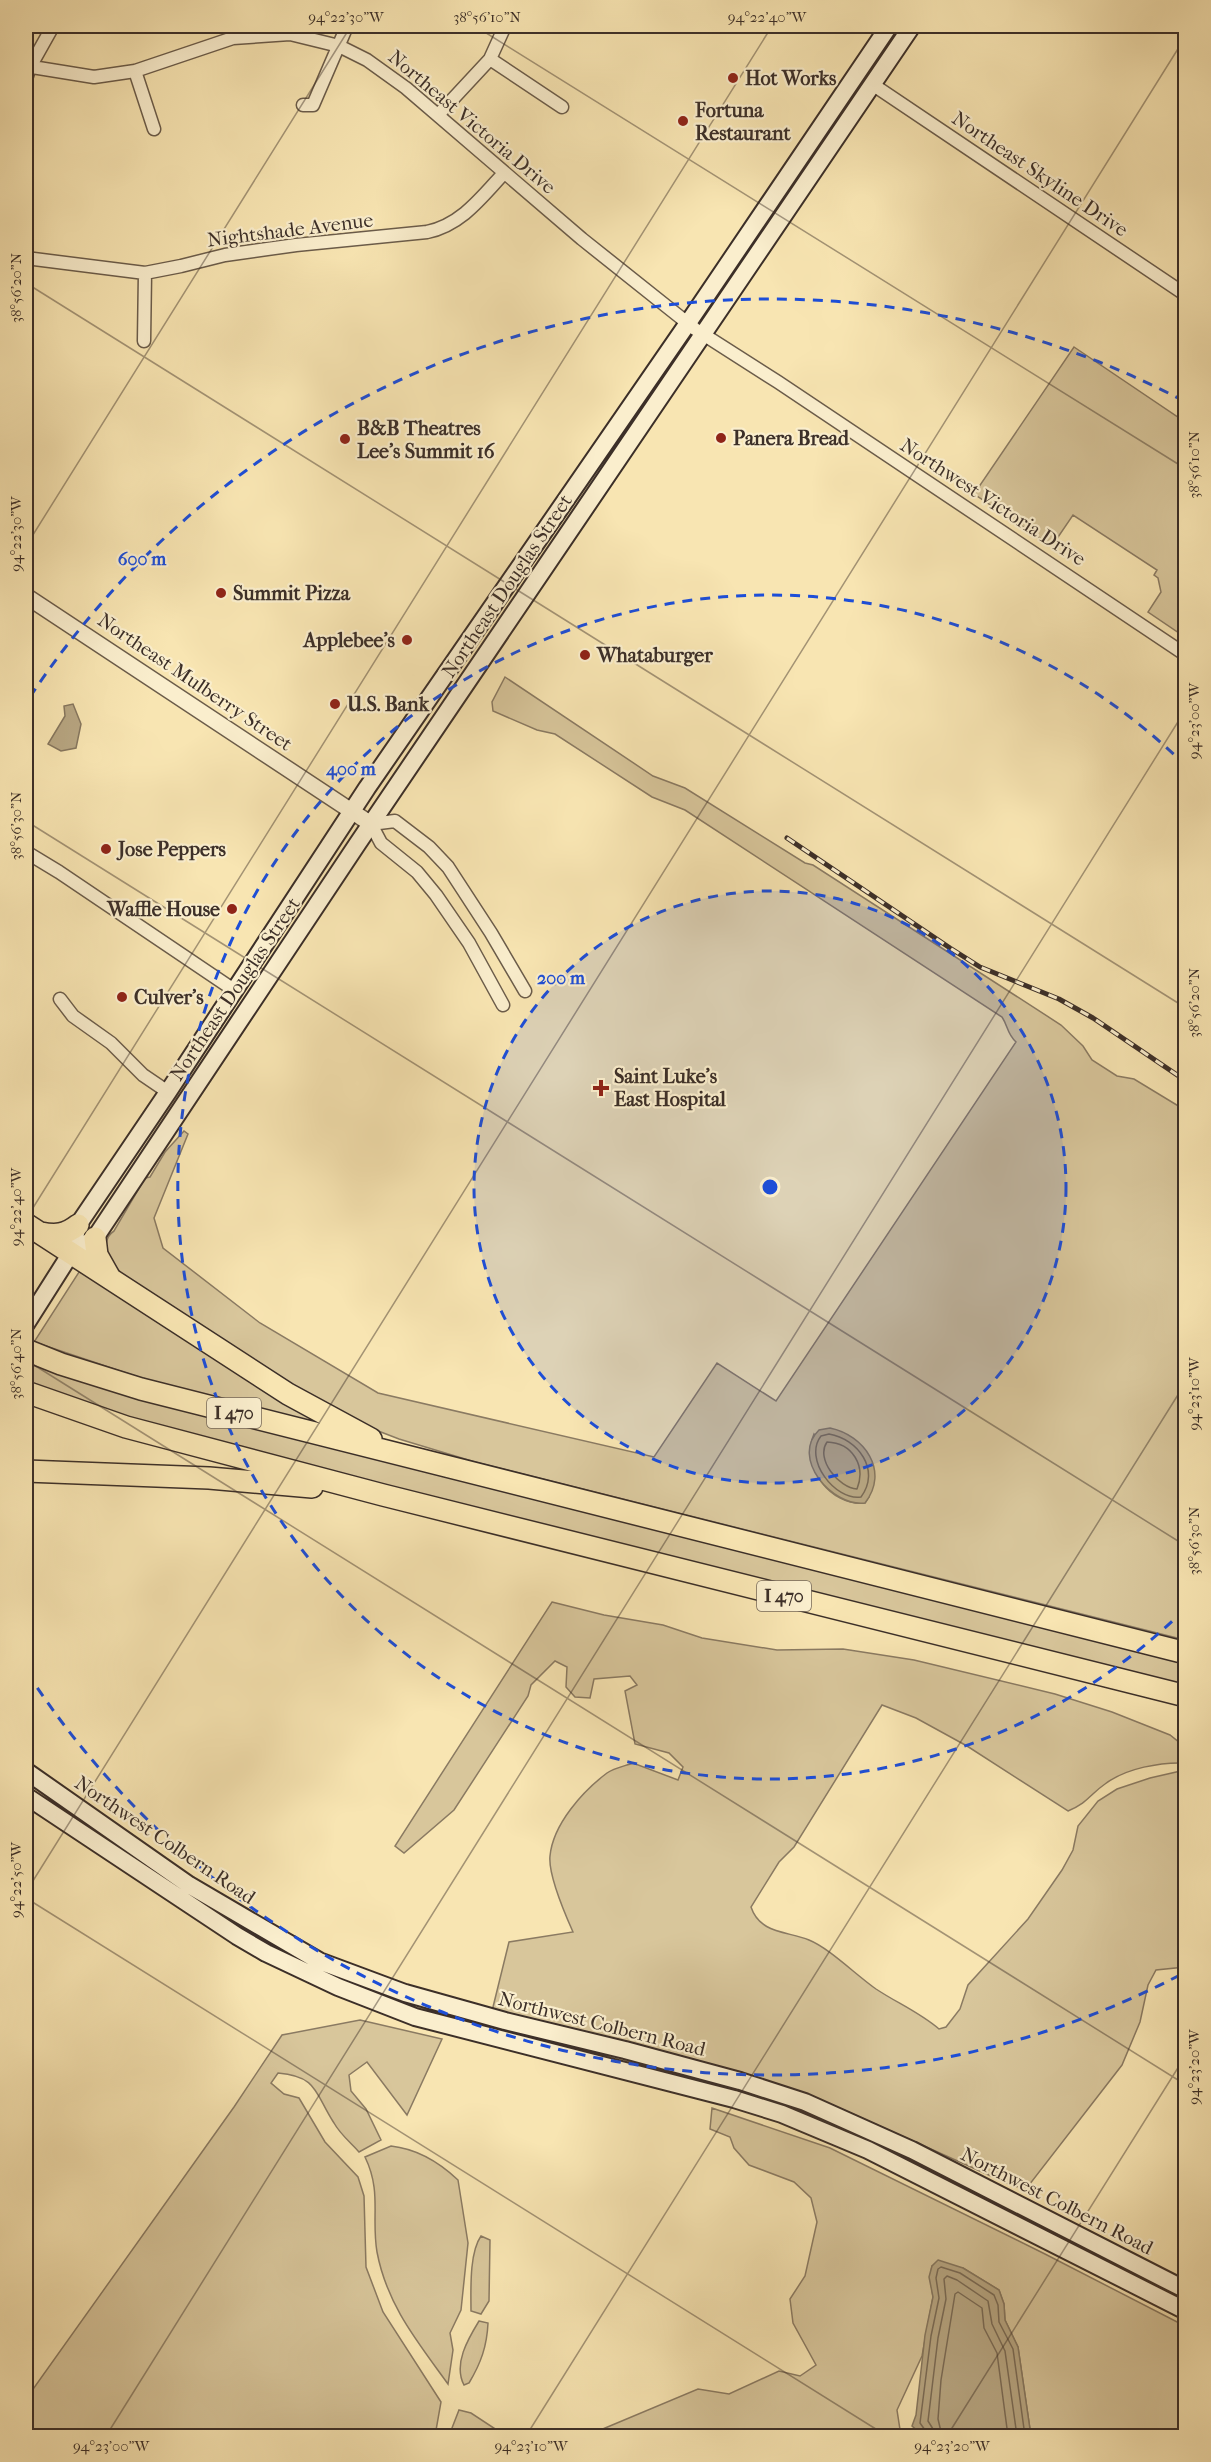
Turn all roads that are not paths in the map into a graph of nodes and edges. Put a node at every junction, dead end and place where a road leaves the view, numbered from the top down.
1 (52, 26) edge
2 (347, 26) edge
3 (505, 26) edge
4 (889, 26) edge
5 (912, 26) edge
6 (251, 31) edge
7 (339, 46) junction
8 (868, 56) junction
9 (490, 59) junction
10 (27, 71) edge
11 (135, 71) junction
12 (872, 84) junction
13 (303, 105) dead end
14 (562, 106) dead end
15 (438, 115) junction
16 (153, 129) dead end
17 (504, 173) junction
18 (26, 258) edge
19 (145, 273) junction
20 (1185, 295) edge
21 (688, 323) junction
22 (703, 334) junction
23 (144, 341) dead end
24 (778, 382) joint
25 (26, 596) edge
26 (1185, 655) edge
27 (352, 812) junction
28 (371, 825) junction
29 (26, 852) edge
30 (234, 990) junction
31 (525, 991) dead end
32 (60, 999) dead end
33 (504, 1005) dead end
34 (168, 1092) junction
35 (78, 1225) junction
36 (33, 1229) edge
37 (95, 1238) junction
38 (71, 1253) junction
39 (110, 1279) junction
40 (26, 1324) edge
41 (26, 1350) edge
42 (26, 1392) edge
43 (444, 1467) junction
44 (26, 1471) edge
45 (383, 1495) junction
46 (1185, 1653) edge
47 (1185, 1696) edge
48 (26, 1771) edge
49 (26, 1796) edge
50 (291, 1945) junction
51 (283, 1961) junction
52 (1185, 2290) edge
53 (1185, 2311) edge

1 - 10 street
2 - 7 street
3 - 9 street
4 - 8 main road, Northeast Douglas Street
5 - 12 main road, Northeast Douglas Street
6 - 7 street, Northeast Victoria Drive
6 - 11 street, Northeast Victoria Drive
7 - 13 street
7 - 15 street, Northeast Victoria Drive
8 - 12 main road
8 - 21 main road, Northeast Douglas Street
9 - 14 street
9 - 15 street
10 - 11 street, Northeast Victoria Drive
11 - 16 street
12 - 20 street, Northeast Skyline Drive
12 - 22 main road, Northeast Douglas Street
15 - 17 street, Northeast Victoria Drive
17 - 19 street, Nightshade Avenue
17 - 21 street, Northeast Victoria Drive
18 - 19 street, Nightshade Avenue
19 - 23 street
21 - 22 street, Northeast Victoria Drive
21 - 27 main road, Northeast Douglas Street
22 - 24 street, Northeast Victoria Drive
22 - 28 main road, Northeast Douglas Street
24 - 26 street, Northwest Victoria Drive
25 - 27 street, Northeast Mulberry Street
27 - 28 street, Northeast Mulberry Street
27 - 30 main road, Northeast Douglas Street
28 - 31 street
28 - 33 street
28 - 37 main road, Northeast Douglas Street
29 - 30 street
30 - 34 main road, Northeast Douglas Street
32 - 34 street
34 - 35 main road, Northeast Douglas Street
35 - 36 highway
35 - 38 main road, Northeast Douglas Street
36 - 38 highway
37 - 38 main road, Northeast Douglas Street
37 - 39 highway
38 - 39 highway
38 - 40 main road, Northeast Douglas Street
39 - 43 highway
41 - 43 highway, I 470
42 - 45 highway, I 470
43 - 46 highway, I 470
44 - 45 highway
45 - 47 highway, I 470
48 - 50 main road, Northwest Colbern Road
49 - 51 main road, Northwest Colbern Road
50 - 51 main road
50 - 52 main road, Northwest Colbern Road
51 - 53 main road, Northwest Colbern Road

